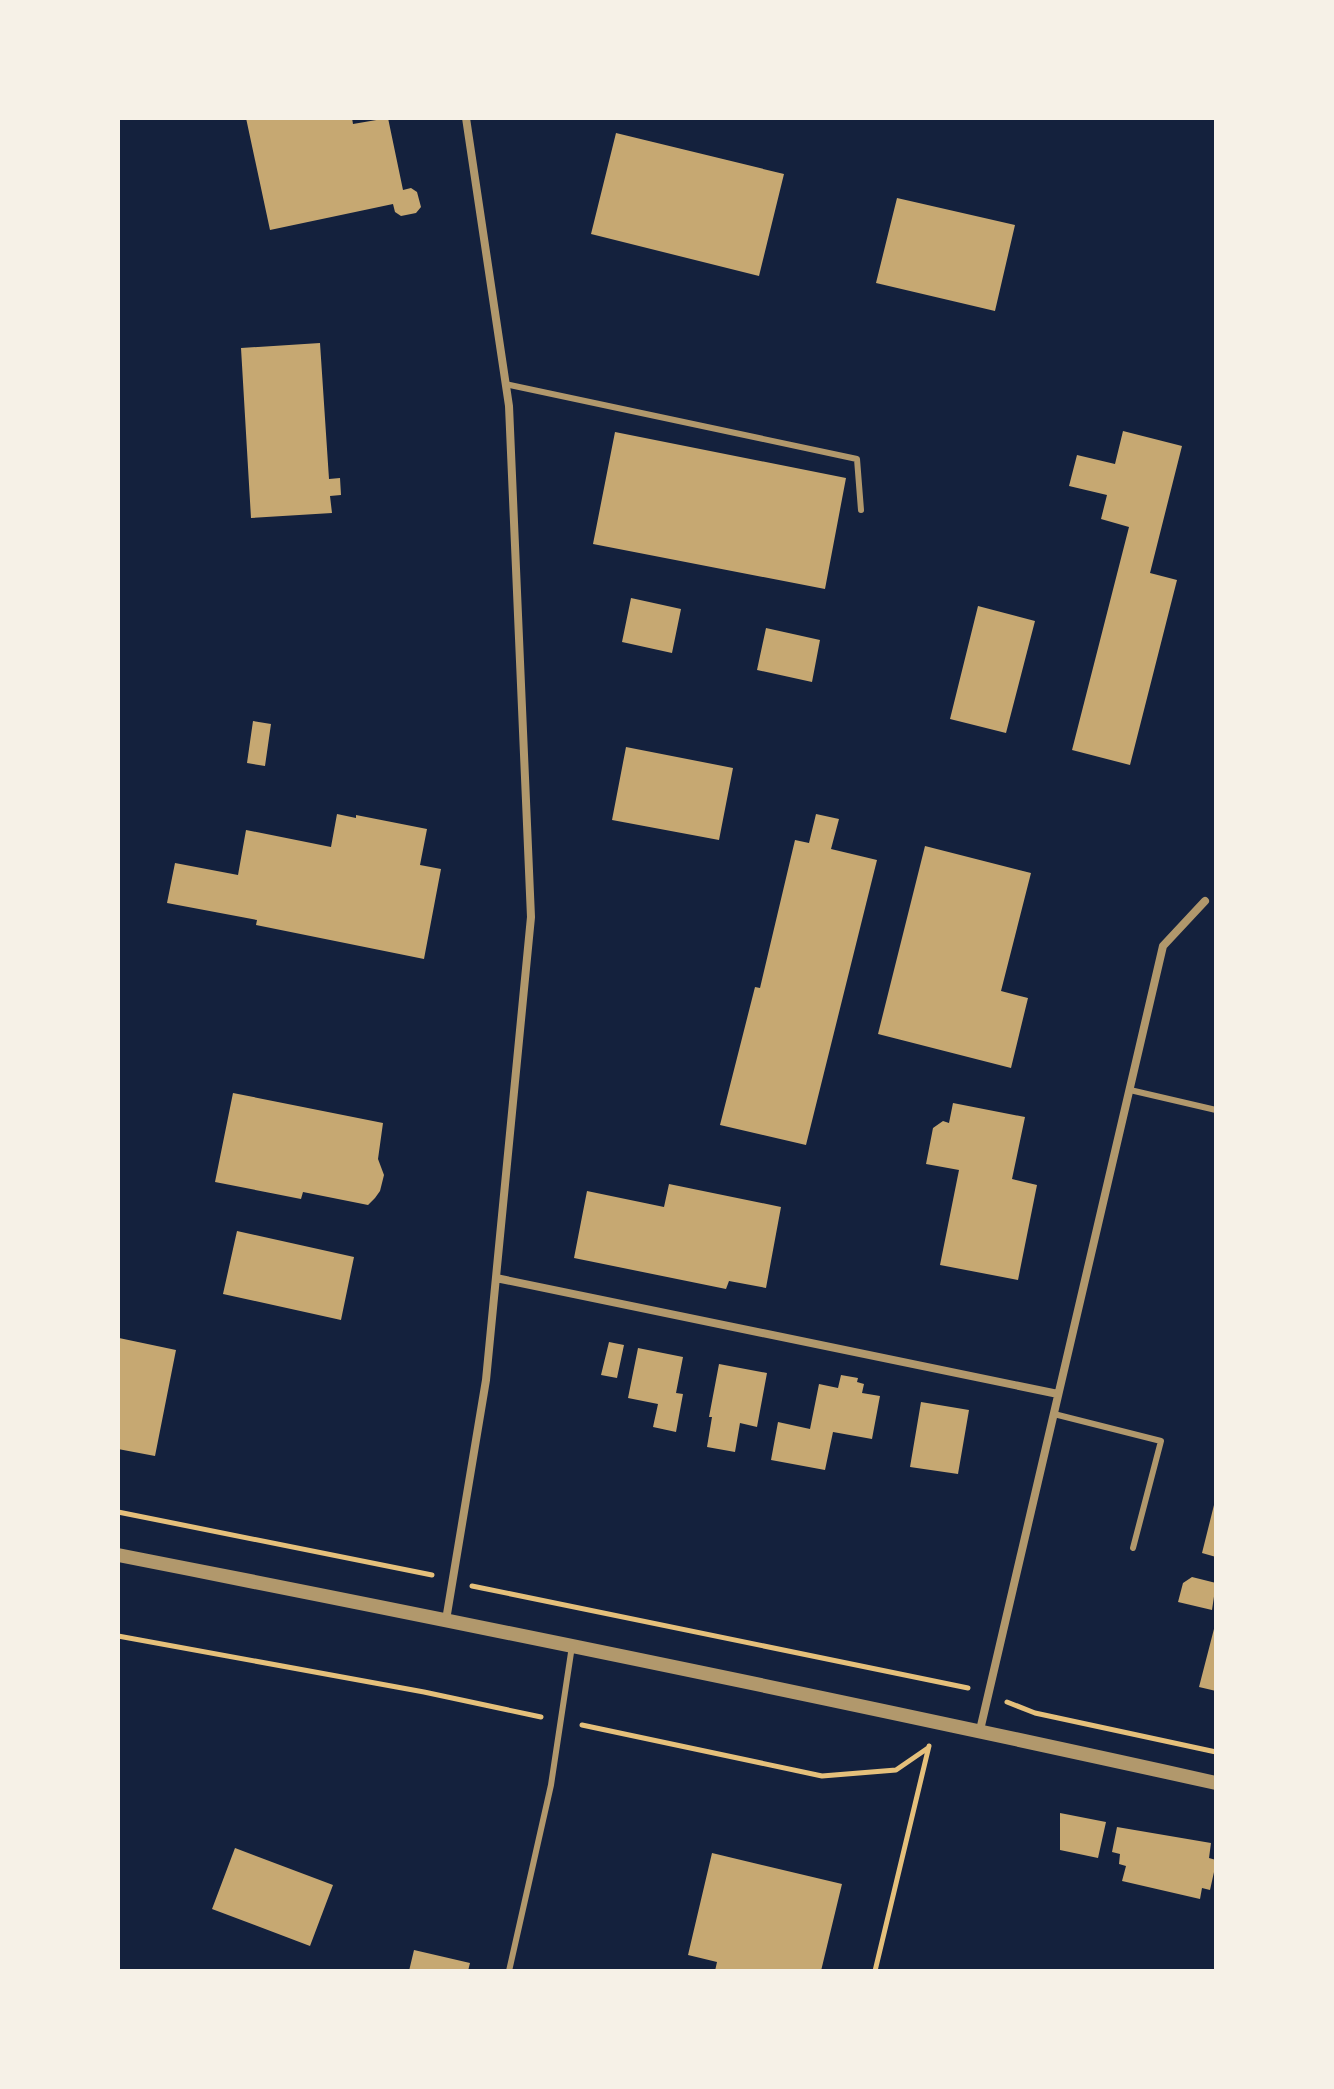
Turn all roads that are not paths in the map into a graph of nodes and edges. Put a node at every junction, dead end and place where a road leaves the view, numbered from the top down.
1 (466, 118) edge
2 (505, 384) junction
3 (861, 510) dead end
4 (1205, 901) dead end
5 (1130, 1090) junction
6 (1216, 1110) edge
7 (496, 1278) junction
8 (1058, 1394) junction
9 (1054, 1414) junction
10 (1133, 1548) dead end
11 (118, 1555) edge
12 (446, 1620) junction
13 (572, 1646) junction
14 (980, 1730) junction
15 (1216, 1783) edge
16 (509, 1971) edge

1 - 2 street
2 - 3 lane
2 - 7 street
4 - 5 street
5 - 6 lane
5 - 8 street
7 - 8 street
7 - 12 street
8 - 9 street
9 - 10 lane
9 - 14 street
11 - 12 street
12 - 13 street
13 - 14 street
13 - 16 lane
14 - 15 street

